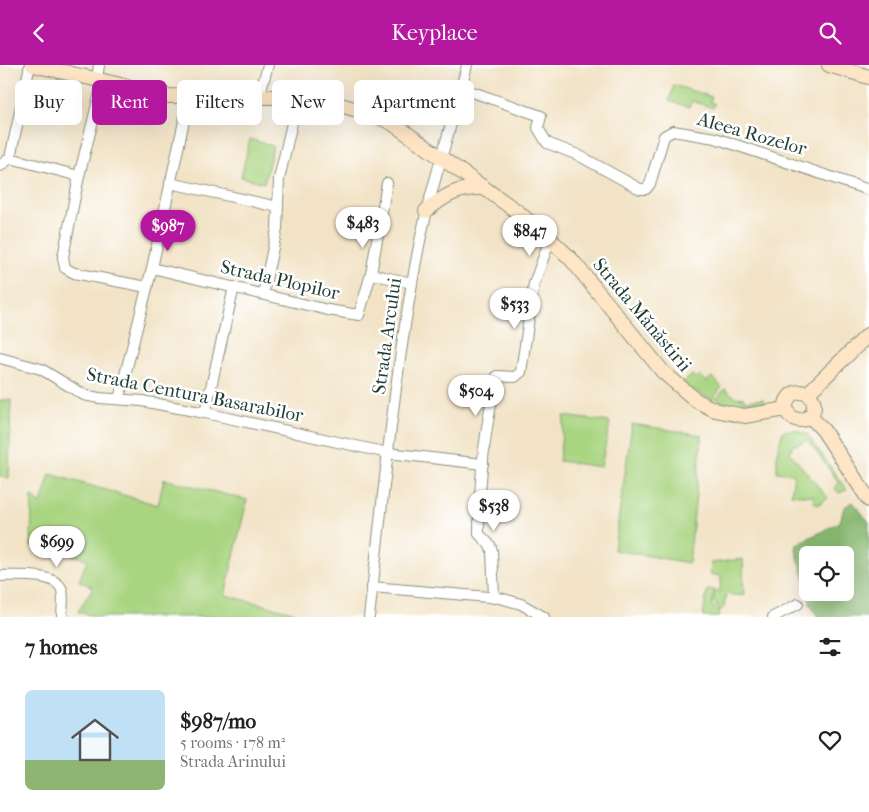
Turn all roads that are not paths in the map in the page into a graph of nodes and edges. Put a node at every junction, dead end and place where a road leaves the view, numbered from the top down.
1 (31, 65) edge
2 (99, 65) edge
3 (268, 65) edge
4 (467, 65) edge
5 (829, 65) edge
6 (869, 77) edge
7 (100, 80) joint
8 (463, 80) edge
9 (262, 86) edge
10 (474, 93) edge
11 (344, 107) edge
12 (92, 117) edge
13 (183, 125) edge
14 (292, 125) edge
15 (449, 125) edge
16 (440, 155) junction
17 (10, 158) junction
18 (0, 166) edge
19 (79, 176) junction
20 (170, 183) junction
21 (386, 183) dead end
22 (484, 188) junction
23 (869, 190) edge
24 (278, 207) junction
25 (426, 211) junction
26 (550, 239) junction
27 (152, 268) junction
28 (371, 274) junction
29 (412, 283) junction
30 (147, 287) junction
31 (234, 287) junction
32 (262, 294) junction
33 (869, 334) edge
34 (0, 358) edge
35 (807, 394) junction
36 (119, 399) junction
37 (786, 409) junction
38 (205, 413) junction
39 (810, 415) junction
40 (388, 453) junction
41 (482, 464) junction
42 (869, 500) edge
43 (0, 576) edge
44 (372, 587) junction
45 (494, 598) junction
46 (798, 604) dead end
47 (62, 617) edge
48 (369, 617) edge
49 (544, 617) edge
50 (773, 617) edge

1 - 7 street, Strada Mănăstirii
1 - 17 street
2 - 7 street
3 - 9 street
4 - 8 street, Strada Arcului
5 - 6 street
10 - 23 street, Aleea Rozelor
11 - 16 street, Strada Mănăstirii
12 - 19 street
13 - 20 street
14 - 24 street
15 - 16 street, Strada Arcului
16 - 22 street, Strada Mănăstirii
16 - 25 street, Strada Arcului
17 - 18 street
17 - 19 street
19 - 30 street
20 - 24 street
20 - 27 street
21 - 28 street, Strada Plopilor
22 - 25 street
22 - 26 street, Strada Mănăstirii
24 - 32 street
25 - 29 street, Strada Arcului
26 - 37 street, Strada Mănăstirii
26 - 41 street
27 - 30 street
27 - 31 street, Strada Plopilor
28 - 29 street
28 - 32 street, Strada Plopilor
29 - 40 street, Strada Arcului
30 - 36 street
31 - 32 street, Strada Plopilor
31 - 38 street
33 - 35 street
34 - 36 street, Strada Centura Basarabilor
35 - 37 street
35 - 39 street
36 - 38 street, Strada Centura Basarabilor
37 - 39 street
38 - 40 street, Strada Centura Basarabilor
39 - 42 street
40 - 41 street, Strada Centura Basarabilor
40 - 44 street, Strada Arcului
41 - 45 street
43 - 47 street
44 - 45 street
44 - 48 street, Strada Arcului
45 - 49 street
46 - 50 street

